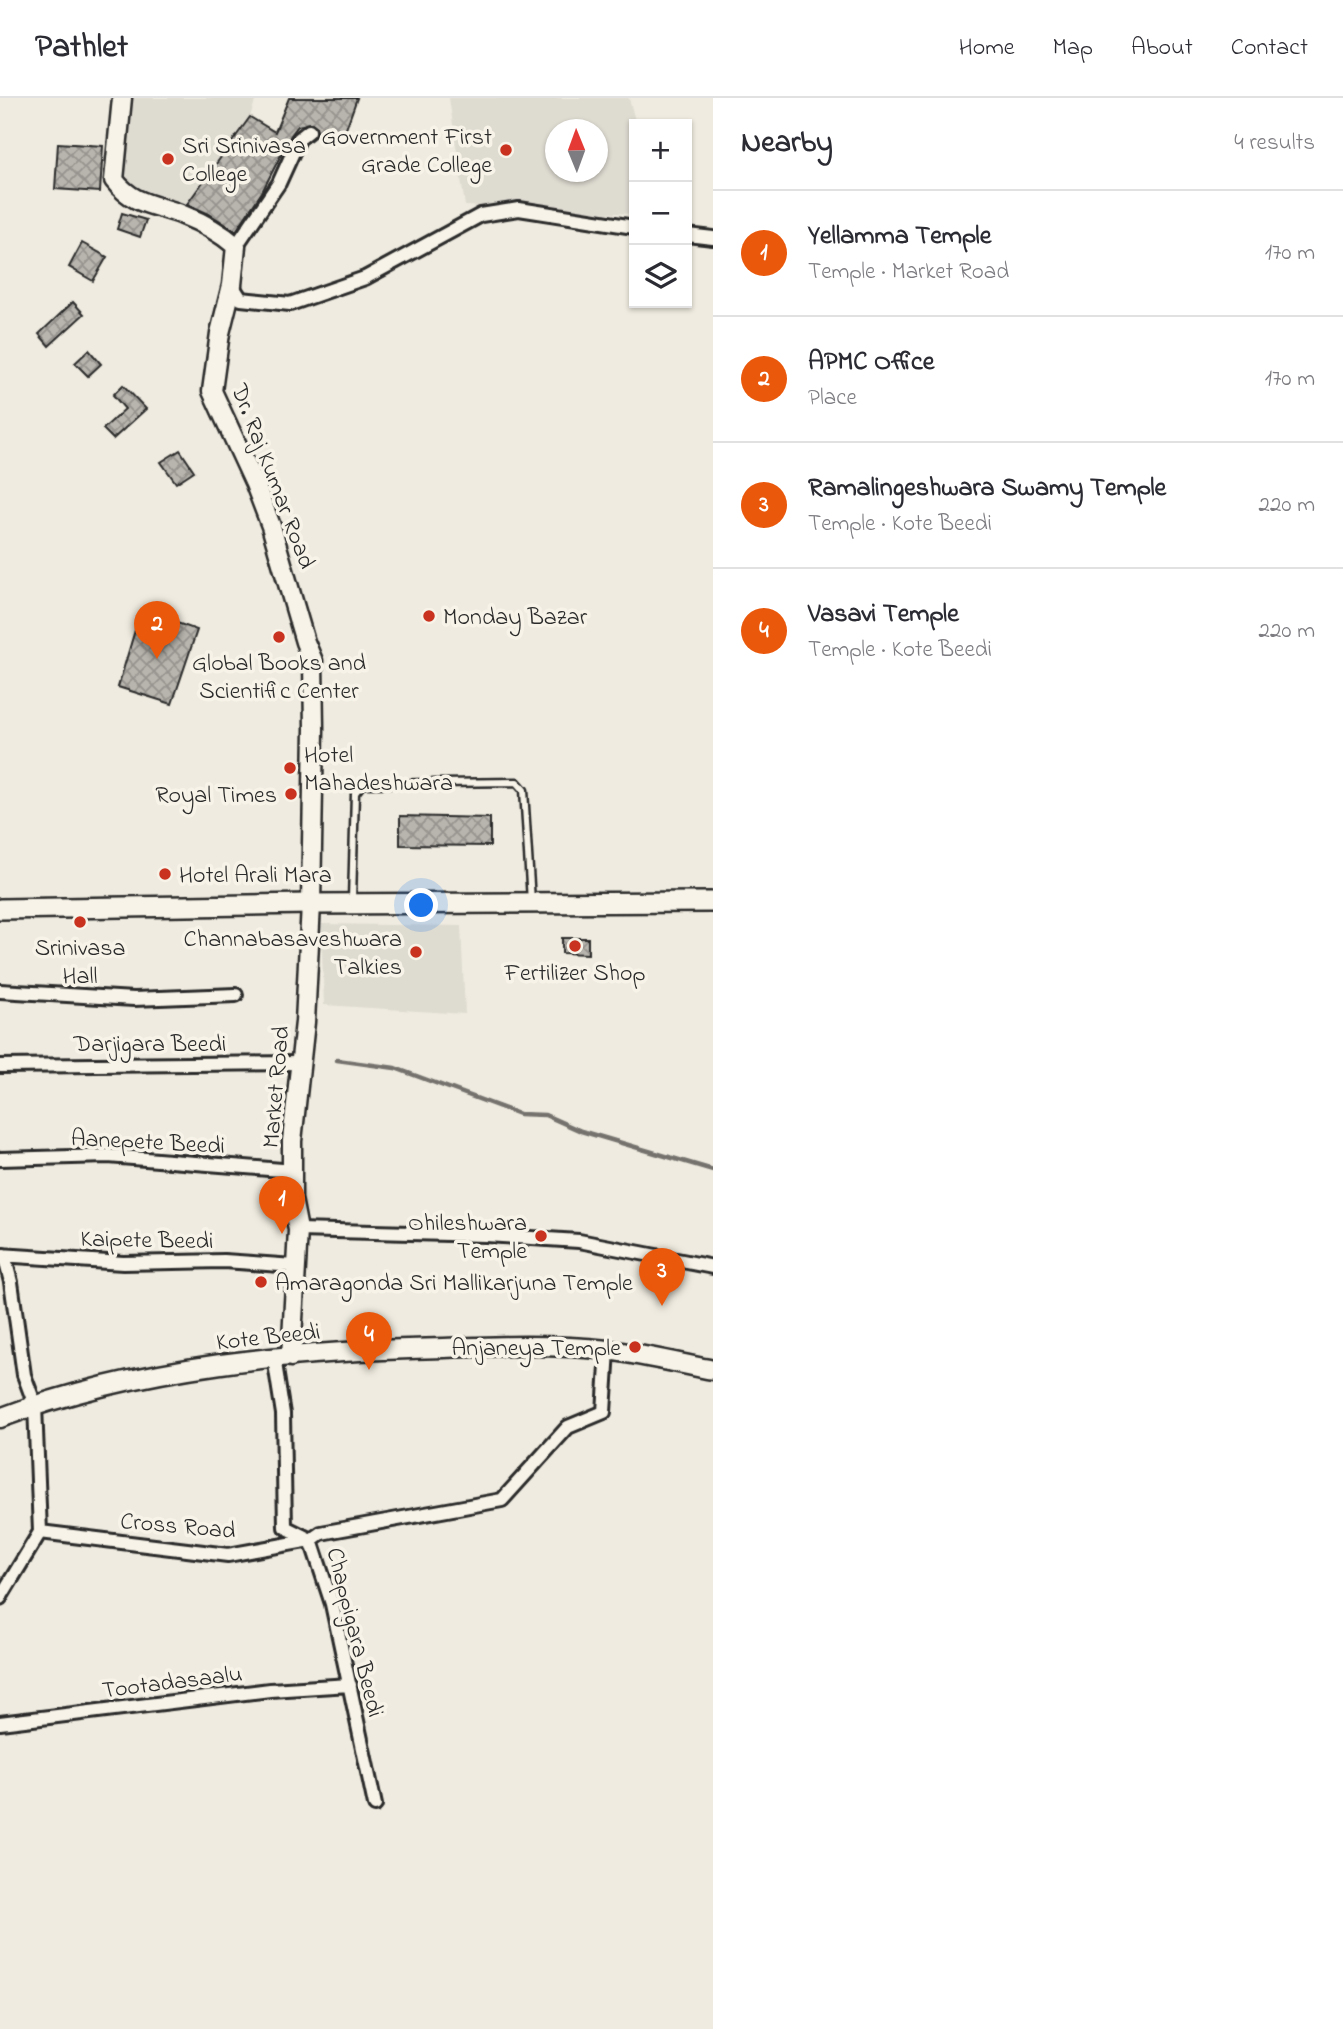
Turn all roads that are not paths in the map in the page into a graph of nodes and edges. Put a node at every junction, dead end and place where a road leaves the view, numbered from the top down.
1 (122, 98) edge
2 (309, 131) dead end
3 (629, 226) edge
4 (692, 236) edge
5 (713, 238) edge
6 (236, 246) junction
7 (232, 285) junction
8 (713, 902) edge
9 (531, 903) junction
10 (311, 904) junction
11 (352, 904) junction
12 (0, 909) edge
13 (0, 991) edge
14 (236, 995) dead end
15 (300, 1063) junction
16 (0, 1066) edge
17 (0, 1158) edge
18 (293, 1171) junction
19 (298, 1230) junction
20 (2, 1255) edge
21 (295, 1266) junction
22 (713, 1267) edge
23 (608, 1350) junction
24 (283, 1357) junction
25 (713, 1370) edge
26 (35, 1405) junction
27 (0, 1418) edge
28 (40, 1532) junction
29 (311, 1540) junction
30 (0, 1598) edge
31 (350, 1685) junction
32 (0, 1723) edge
33 (375, 1805) dead end

1 - 6 street
2 - 6 street
3 - 7 street
4 - 5 street
6 - 7 street, Dr. Raj Kumar Road
7 - 10 street, Dr. Raj Kumar Road
8 - 9 main road
9 - 11 main road
9 - 11 lane
10 - 11 main road
10 - 12 main road
10 - 15 street, Market Road
13 - 14 street
15 - 16 street, Darjigara Beedi
15 - 18 street, Market Road
17 - 18 street, Aanepete Beedi
18 - 19 street, Market Road
19 - 21 street, Market Road
19 - 22 street
20 - 21 street, Kaipete Beedi
20 - 26 street
21 - 24 street, Market Road
23 - 24 street, Kote Beedi
23 - 25 street, Kote Beedi
23 - 29 street, Cross Road
24 - 26 street, Kote Beedi
24 - 29 street, Chappigara Beedi
26 - 27 street, Kote Beedi
26 - 28 street
28 - 29 street, Cross Road
28 - 30 street
29 - 31 street, Chappigara Beedi
31 - 32 street, Tootadasaalu
31 - 33 street, Chappigara Beedi

